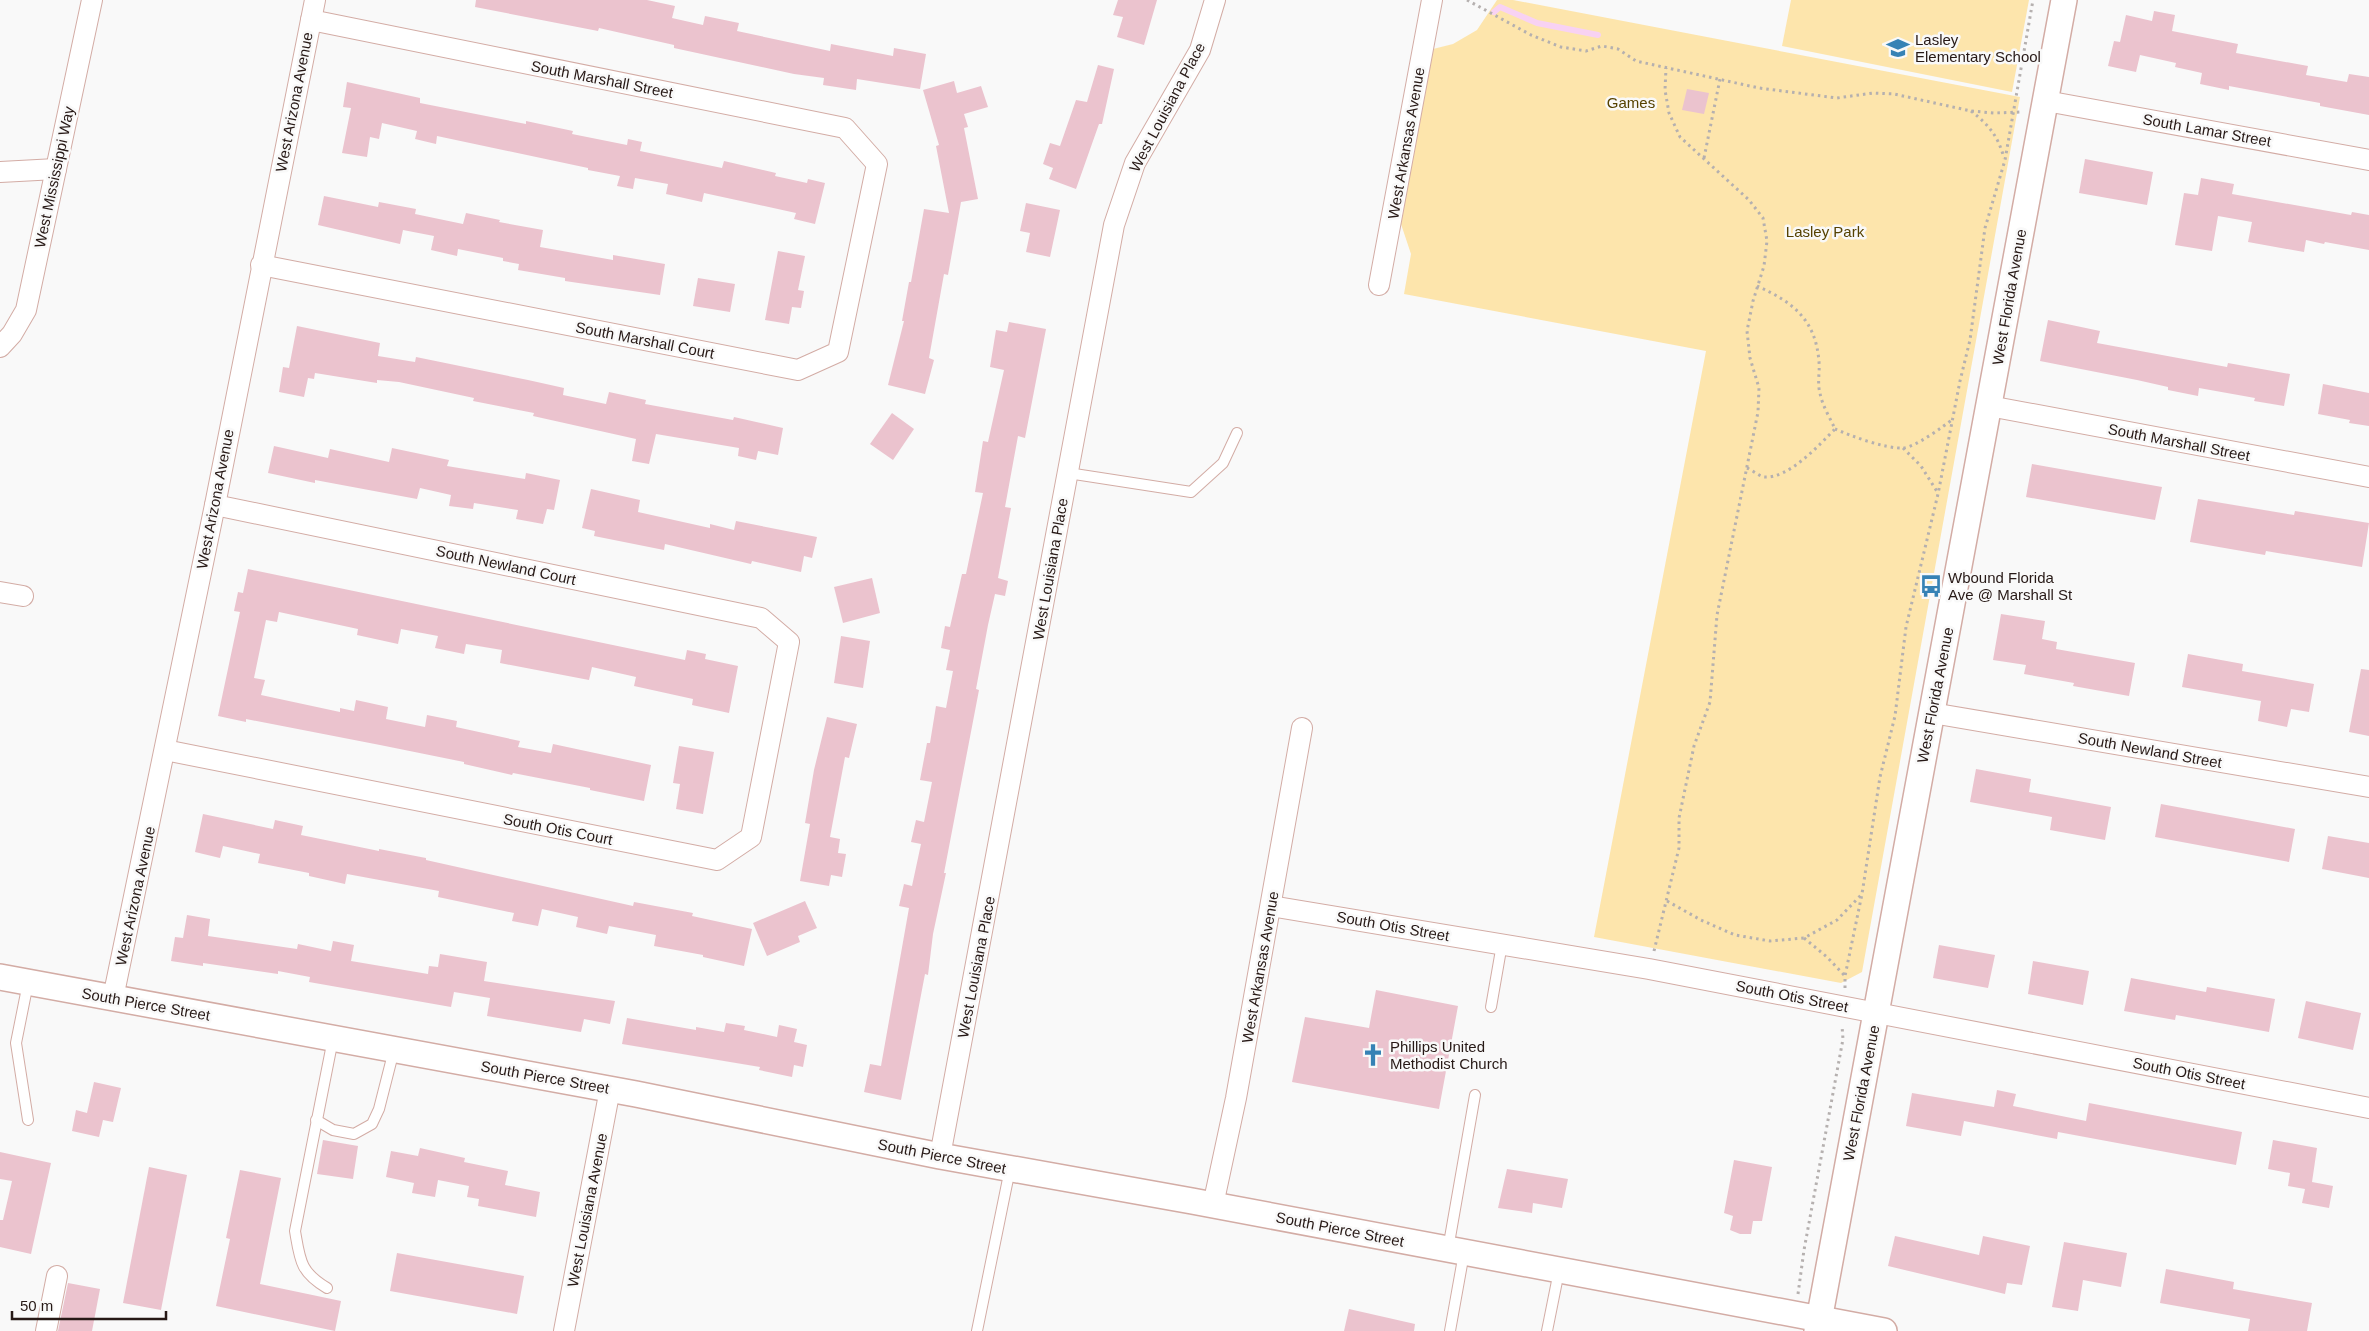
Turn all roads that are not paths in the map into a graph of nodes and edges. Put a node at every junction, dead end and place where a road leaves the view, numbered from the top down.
1 (92, 0) edge
2 (315, 0) edge
3 (1215, 0) edge
4 (1432, 0) edge
5 (2064, 0) edge
6 (311, 20) junction
7 (2046, 101) junction
8 (2369, 160) edge
9 (877, 164) joint
10 (56, 169) junction
11 (0, 172) edge
12 (261, 265) junction
13 (1379, 285) dead end
14 (0, 347) edge
15 (1989, 406) junction
16 (1237, 434) dead end
17 (1068, 472) junction
18 (2369, 478) edge
19 (215, 505) junction
20 (0, 592) edge
21 (23, 596) dead end
22 (789, 642) joint
23 (1932, 713) junction
24 (1302, 728) dead end
25 (165, 750) junction
26 (2369, 787) edge
27 (1271, 906) junction
28 (1502, 944) junction
29 (0, 979) edge
30 (28, 982) junction
31 (113, 998) junction
32 (1491, 1007) dead end
33 (1876, 1013) junction
34 (333, 1038) junction
35 (394, 1049) junction
36 (610, 1089) junction
37 (1475, 1095) dead end
38 (2369, 1108) edge
39 (28, 1120) dead end
40 (316, 1120) junction
41 (940, 1156) junction
42 (1010, 1169) junction
43 (1213, 1205) junction
44 (1456, 1251) junction
45 (1558, 1271) junction
46 (57, 1276) dead end
47 (327, 1288) dead end
48 (1818, 1326) edge
49 (46, 1331) edge
50 (564, 1331) edge
51 (977, 1331) edge
52 (1450, 1331) edge
53 (1547, 1331) edge
54 (1884, 1331) edge

1 - 10 street, West Mississippi Way
2 - 6 street, West Arizona Avenue
3 - 17 street, West Louisiana Place
4 - 13 street, West Arkansas Avenue
5 - 7 street, West Florida Avenue
6 - 9 street, South Marshall Street
6 - 12 street, West Arizona Avenue
7 - 8 street, South Lamar Street
7 - 15 street, West Florida Avenue
9 - 12 street, South Marshall Court
10 - 11 street
10 - 14 street, West Mississippi Way
12 - 19 street, West Arizona Avenue
15 - 18 street, South Marshall Street
15 - 23 street, West Florida Avenue
16 - 17 lane
17 - 41 street, West Louisiana Place
19 - 22 street, South Newland Court
19 - 25 street, West Arizona Avenue
20 - 21 street
22 - 25 street, South Otis Court
23 - 26 street, South Newland Street
23 - 33 street, West Florida Avenue
24 - 27 street, West Arkansas Avenue
25 - 31 street, West Arizona Avenue
27 - 28 street, South Otis Street
27 - 43 street, West Arkansas Avenue
28 - 32 lane
28 - 33 street, South Otis Street
29 - 30 street, South Pierce Street
30 - 31 street, South Pierce Street
30 - 39 lane
31 - 34 street, South Pierce Street
33 - 38 street, South Otis Street
33 - 48 street, West Florida Avenue
34 - 35 street, South Pierce Street
34 - 40 lane
35 - 36 street, South Pierce Street
35 - 40 lane
36 - 41 street, South Pierce Street
36 - 50 street, West Louisiana Avenue
37 - 44 lane
40 - 47 lane
41 - 42 street, South Pierce Street
42 - 43 street, South Pierce Street
42 - 51 lane
43 - 44 street, South Pierce Street
44 - 45 street, South Pierce Street
44 - 52 lane
45 - 48 street, South Pierce Street
45 - 53 lane
46 - 49 street
48 - 54 street, South Pierce Street

